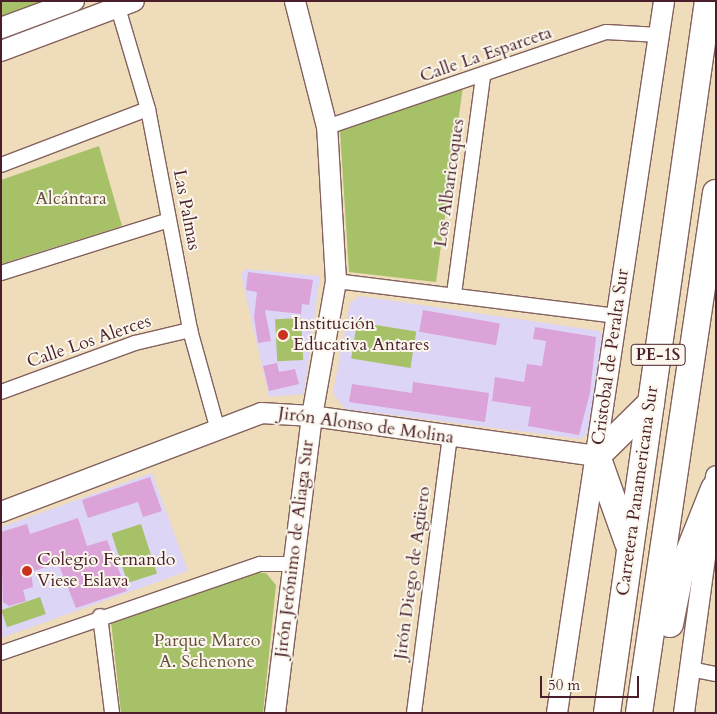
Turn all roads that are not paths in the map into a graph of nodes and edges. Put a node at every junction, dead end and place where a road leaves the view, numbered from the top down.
1 (74, 1) edge
2 (295, 1) edge
3 (664, 1) edge
4 (708, 2) edge
5 (122, 3) edge
6 (1, 28) edge
7 (659, 35) junction
8 (1, 51) edge
9 (483, 77) junction
10 (148, 108) junction
11 (327, 127) junction
12 (1, 165) edge
13 (716, 193) edge
14 (169, 220) junction
15 (714, 233) edge
16 (1, 274) edge
17 (336, 281) junction
18 (454, 294) junction
19 (616, 316) junction
20 (190, 330) junction
21 (1, 392) edge
22 (651, 404) junction
23 (312, 416) junction
24 (217, 427) junction
25 (450, 437) junction
26 (597, 456) junction
27 (715, 483) edge
28 (1, 512) edge
29 (712, 541) edge
30 (630, 551) junction
31 (291, 564) junction
32 (100, 616) junction
33 (4, 657) edge
34 (690, 669) junction
35 (716, 674) edge
36 (607, 711) edge
37 (112, 713) edge
38 (275, 713) edge
39 (414, 713) edge
40 (557, 713) edge
41 (639, 713) edge
42 (654, 713) edge
43 (684, 713) edge

1 - 6 street
2 - 11 street, Jirón Jerónimo de Aliaga Sur
3 - 7 street, Cristobal de Peralta Sur
4 - 22 highway, Carretera Panamericana Sur / PE-1S
5 - 8 street
5 - 10 street, Las Palmas
7 - 9 street, Calle La Esparceta
7 - 19 street, Cristobal de Peralta Sur
9 - 11 street, Calle La Esparceta
9 - 18 street, Los Albaricoques
10 - 12 street
10 - 14 street, Las Palmas
11 - 17 street, Jirón Jerónimo de Aliaga Sur
13 - 15 highway, Carretera Panamericana Sur / PE-1S
14 - 16 street
14 - 20 street, Las Palmas
15 - 41 highway, Carretera Panamericana Sur / PE-1S
17 - 18 street
17 - 23 street, Jirón Jerónimo de Aliaga Sur
18 - 19 street
19 - 26 street, Cristobal de Peralta Sur
20 - 21 street, Calle Los Alerces
20 - 24 street, Las Palmas
22 - 26 highway
22 - 30 highway, Carretera Panamericana Sur / PE-1S
23 - 24 street, Jirón Alonso de Molina
23 - 25 street, Jirón Alonso de Molina
23 - 31 street, Jirón Jerónimo de Aliaga Sur
24 - 28 street, Jirón Alonso de Molina
25 - 26 street, Jirón Alonso de Molina
25 - 39 street, Jirón Diego de Agüero
26 - 30 highway
26 - 40 street, Cristobal de Peralta Sur
27 - 29 street
27 - 42 highway
29 - 34 street
30 - 36 highway, Carretera Panamericana Sur / PE-1S
31 - 32 street
31 - 38 street, Jirón Jerónimo de Aliaga Sur
32 - 33 street
32 - 37 street
34 - 35 street
34 - 43 street

